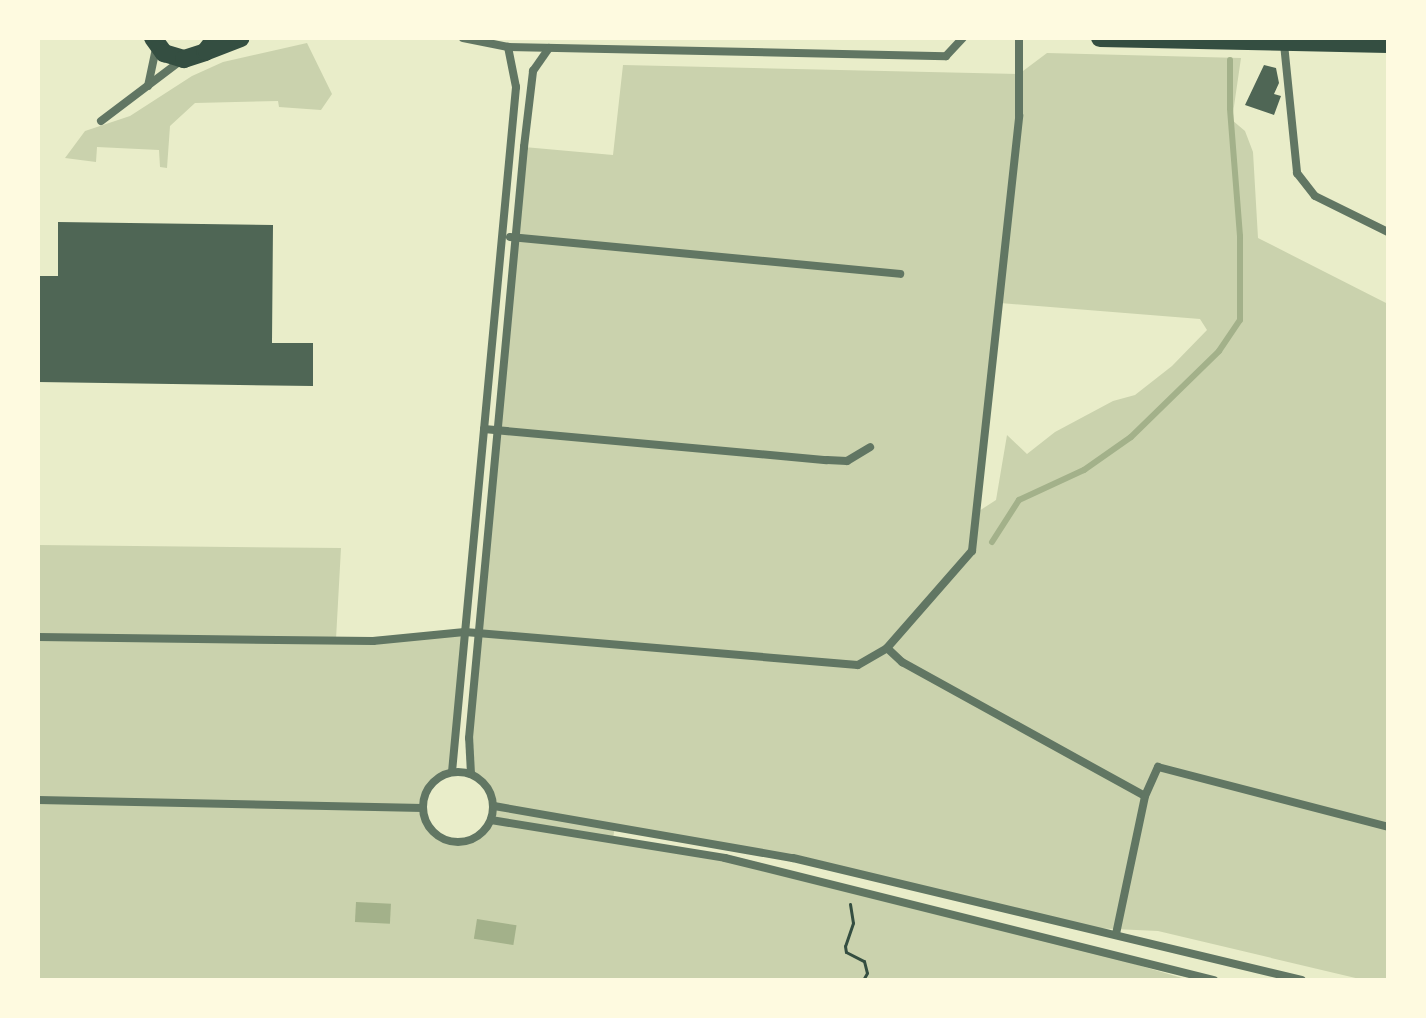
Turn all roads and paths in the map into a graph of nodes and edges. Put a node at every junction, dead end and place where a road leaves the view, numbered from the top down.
1 (241, 38) edge
2 (463, 38) edge
3 (963, 38) edge
4 (1019, 38) edge
5 (1100, 38) edge
6 (155, 42) edge
7 (1284, 43) junction
8 (1388, 44) edge
9 (210, 45) edge
10 (508, 47) junction
11 (549, 48) junction
12 (184, 59) junction
13 (148, 86) junction
14 (101, 121) dead end
15 (1388, 232) edge
16 (501, 236) junction
17 (515, 238) junction
18 (900, 274) dead end
19 (484, 429) junction
20 (499, 429) junction
21 (870, 447) dead end
22 (465, 632) junction
23 (479, 632) junction
24 (38, 637) edge
25 (887, 648) junction
26 (452, 772) junction
27 (471, 774) junction
28 (1145, 796) junction
29 (38, 800) edge
30 (494, 806) junction
31 (423, 808) junction
32 (491, 820) junction
33 (1388, 827) edge
34 (847, 889) junction
35 (1116, 934) junction
36 (863, 980) edge
37 (1214, 980) edge
38 (1302, 980) edge

1 - 9 main road
2 - 10 street
3 - 11 street
4 - 25 street
5 - 7 main road
6 - 12 main road
6 - 13 street
7 - 8 main road
7 - 15 street
9 - 12 main road
10 - 11 street
10 - 16 street
11 - 17 street
12 - 13 street
13 - 14 street
16 - 17 street
16 - 19 street
17 - 18 street
17 - 20 street
19 - 20 street
19 - 22 street
20 - 21 street
20 - 23 street
22 - 23 street
22 - 24 street
22 - 26 street
23 - 25 street
23 - 27 street
25 - 28 street
26 - 27 street
26 - 31 street
27 - 30 street
28 - 33 street
28 - 35 street
29 - 31 street
30 - 32 street
30 - 35 street
31 - 32 street
32 - 34 street
34 - 36 path
34 - 37 street
35 - 38 street

